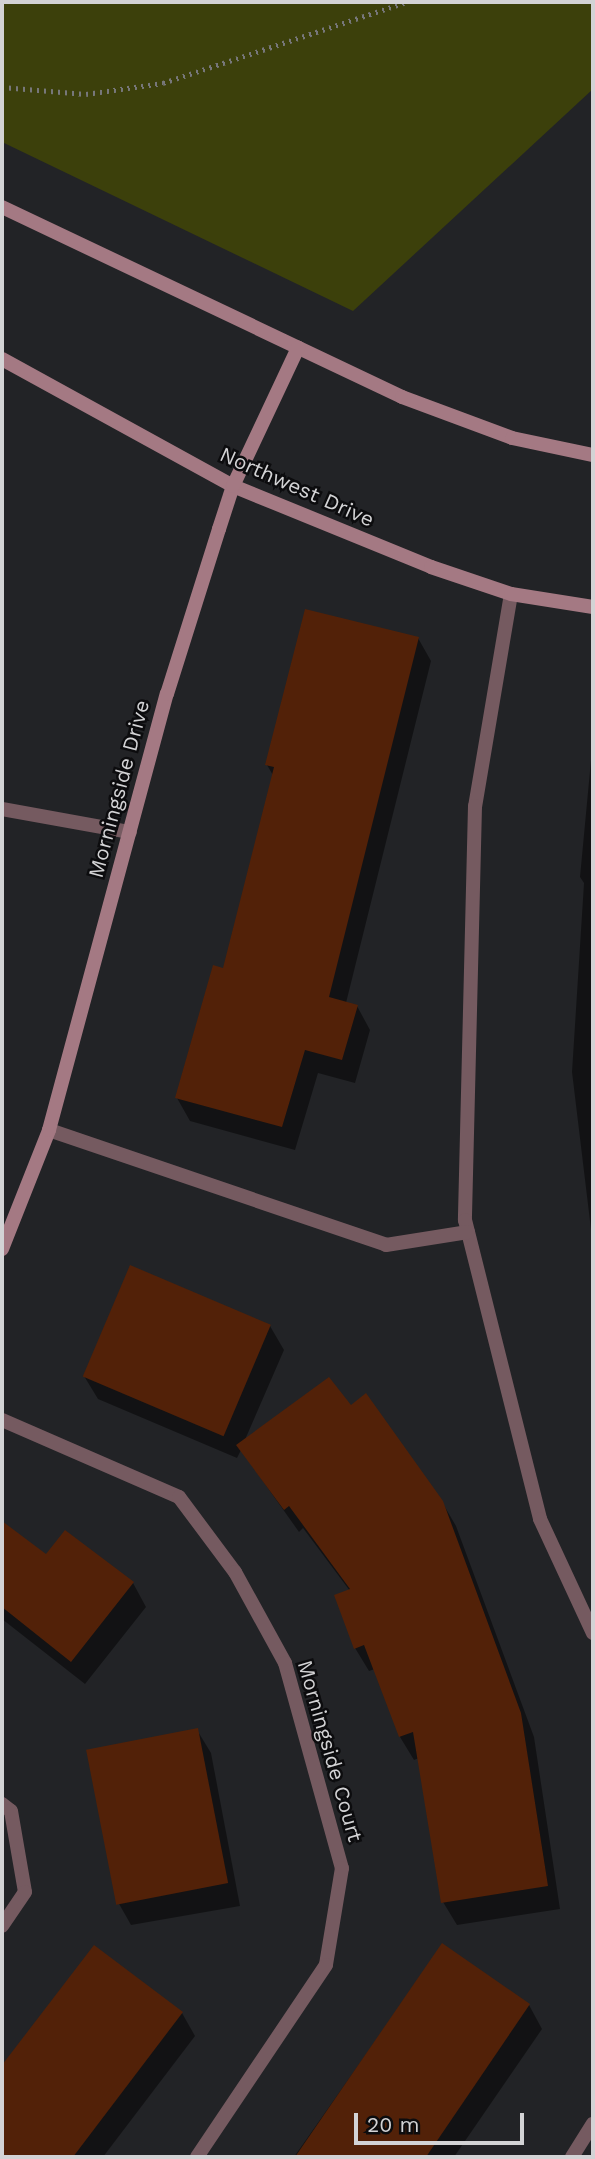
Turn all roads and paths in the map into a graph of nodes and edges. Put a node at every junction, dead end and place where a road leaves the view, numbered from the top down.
1 (406, 2) edge
2 (2, 88) edge
3 (2, 207) edge
4 (298, 348) junction
5 (2, 359) edge
6 (593, 455) edge
7 (233, 485) junction
8 (511, 594) junction
9 (593, 607) edge
10 (2, 809) edge
11 (130, 832) junction
12 (49, 1130) junction
13 (8, 1218) edge
14 (468, 1232) junction
15 (2, 1249) edge
16 (2, 1420) edge
17 (593, 1633) edge
18 (2, 1804) edge
19 (2, 1926) edge
20 (593, 2124) edge
21 (197, 2157) edge
22 (572, 2157) edge

1 - 2 path
3 - 4 main road
4 - 6 main road
4 - 7 main road, Morningside Drive
5 - 7 main road, Northwest Drive
7 - 8 main road, Northwest Drive
7 - 11 main road, Morningside Drive
8 - 9 main road, Northwest Drive
8 - 14 street
10 - 11 street
11 - 12 main road, Morningside Drive
12 - 13 main road, Morningside Drive
12 - 14 street
13 - 15 main road, Morningside Drive
14 - 17 street
16 - 21 street, Morningside Court
18 - 19 street
20 - 22 street

